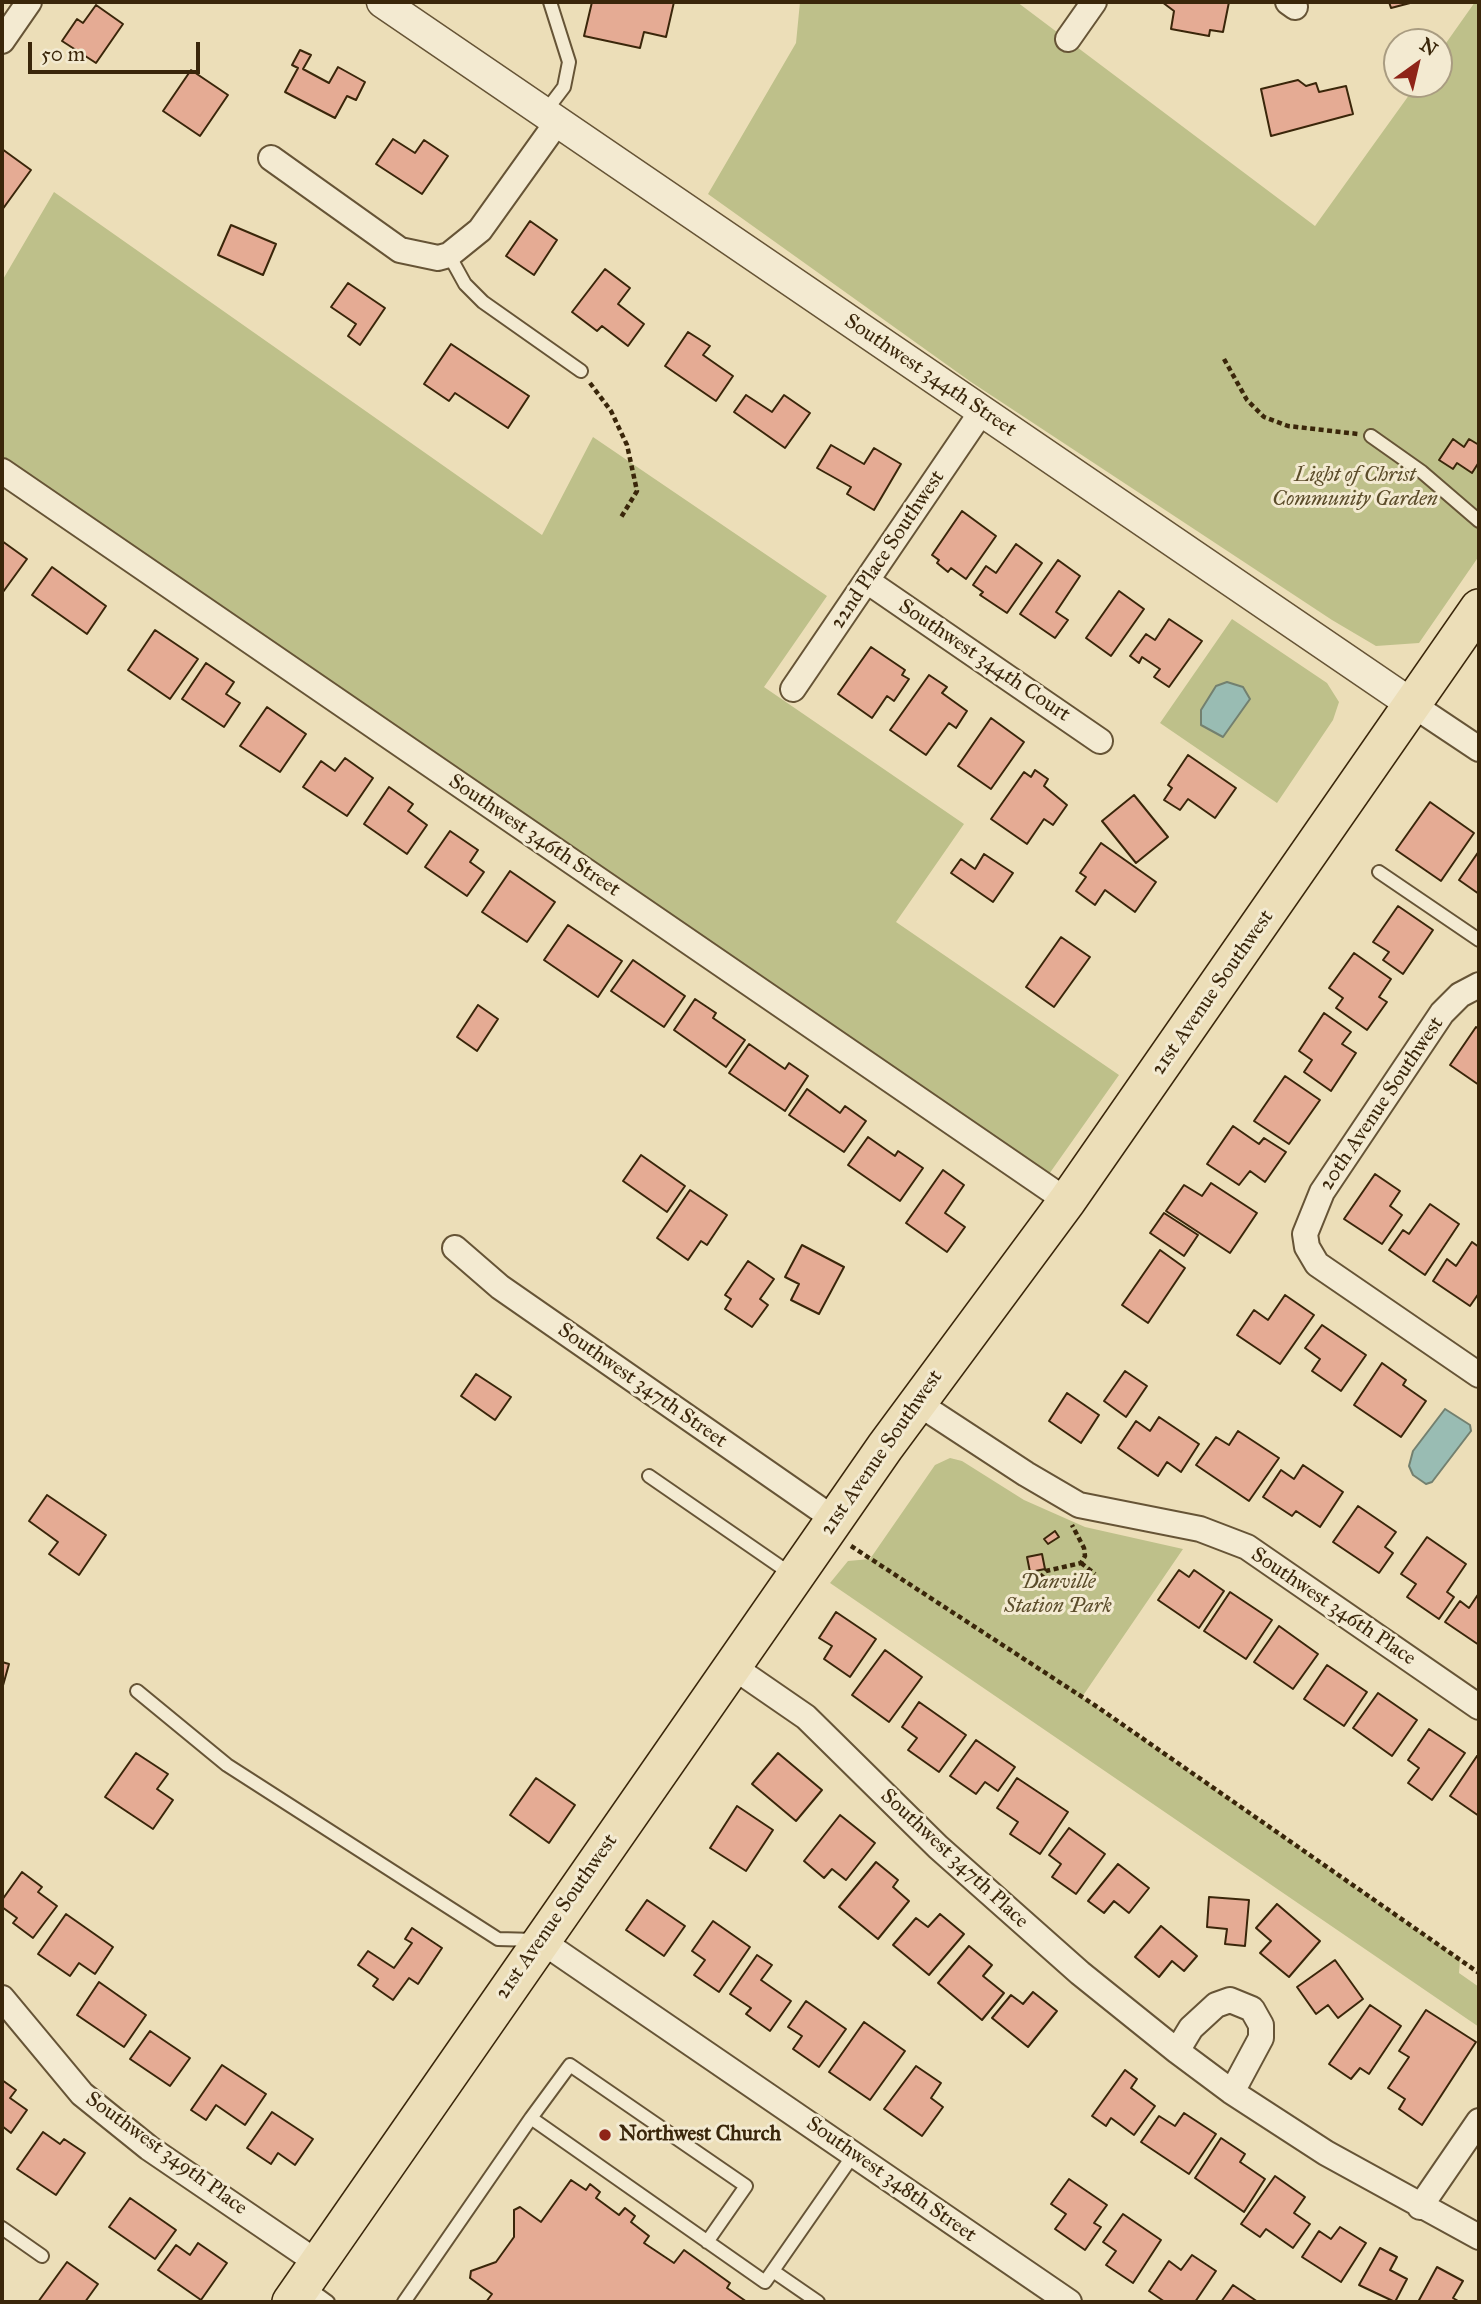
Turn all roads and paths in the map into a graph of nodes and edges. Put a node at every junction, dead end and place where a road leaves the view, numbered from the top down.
1 (29, 2) edge
2 (382, 2) edge
3 (550, 2) edge
4 (1094, 2) edge
5 (1068, 39) dead end
6 (2, 41) edge
7 (551, 117) junction
8 (271, 158) dead end
9 (443, 256) junction
10 (1224, 359) dead end
11 (581, 371) joint
12 (982, 411) junction
13 (1371, 436) joint
14 (2, 471) edge
15 (620, 519) dead end
16 (1479, 521) edge
17 (867, 581) junction
18 (1479, 608) edge
19 (793, 688) dead end
20 (1413, 705) junction
21 (1100, 741) dead end
22 (1479, 749) edge
23 (1379, 872) dead end
24 (1479, 940) edge
25 (1477, 985) edge
26 (1067, 1201) junction
27 (455, 1248) dead end
28 (1479, 1375) edge
29 (916, 1402) junction
30 (649, 1476) dead end
31 (1079, 1505) junction
32 (830, 1525) junction
33 (1082, 1563) junction
34 (1095, 1574) dead end
35 (795, 1576) junction
36 (1040, 1578) dead end
37 (732, 1666) junction
38 (137, 1691) dead end
39 (1479, 1707) edge
40 (540, 1940) junction
41 (1479, 1973) edge
42 (2, 1998) edge
43 (1177, 2051) junction
44 (1233, 2092) junction
45 (531, 2118) junction
46 (1479, 2121) edge
47 (855, 2154) junction
48 (1420, 2207) junction
49 (2, 2228) edge
50 (1479, 2237) edge
51 (707, 2242) junction
52 (42, 2256) dead end
53 (773, 2271) junction
54 (310, 2288) edge
55 (404, 2302) edge
56 (818, 2302) edge
57 (1069, 2302) edge

1 - 6 street
2 - 7 street, Southwest 344th Street
3 - 7 lane
4 - 5 street
7 - 9 street
7 - 12 street, Southwest 344th Street
8 - 9 street
9 - 11 lane
10 - 13 path
11 - 15 path
12 - 17 street, 22nd Place Southwest
12 - 20 street, Southwest 344th Street
13 - 16 lane
14 - 26 street, Southwest 346th Street
17 - 19 street, 22nd Place Southwest
17 - 21 street, Southwest 344th Court
18 - 20 main road, 21st Avenue Southwest
20 - 22 street, Southwest 344th Street
20 - 26 main road, 21st Avenue Southwest
23 - 24 lane
25 - 28 street, 20th Avenue Southwest
26 - 29 main road, 21st Avenue Southwest
27 - 32 street, Southwest 347th Street
29 - 31 street, Southwest 346th Place
29 - 32 main road, 21st Avenue Southwest
30 - 35 lane
31 - 33 path
31 - 39 street, Southwest 346th Place
32 - 35 main road, 21st Avenue Southwest
32 - 41 path
33 - 34 path
33 - 36 path
35 - 37 main road, 21st Avenue Southwest
37 - 40 main road, 21st Avenue Southwest
37 - 43 street, Southwest 347th Place
38 - 40 lane
40 - 47 street, Southwest 348th Street
40 - 54 main road, 21st Avenue Southwest
42 - 54 street, Southwest 349th Place
43 - 44 street, Southwest 347th Place
43 - 44 street
44 - 48 street, Southwest 347th Place
45 - 51 lane
45 - 51 lane
45 - 55 lane
46 - 48 street
47 - 53 lane
47 - 57 street, Southwest 348th Street
48 - 50 street, Southwest 347th Place
49 - 52 lane
51 - 53 lane
53 - 56 lane

